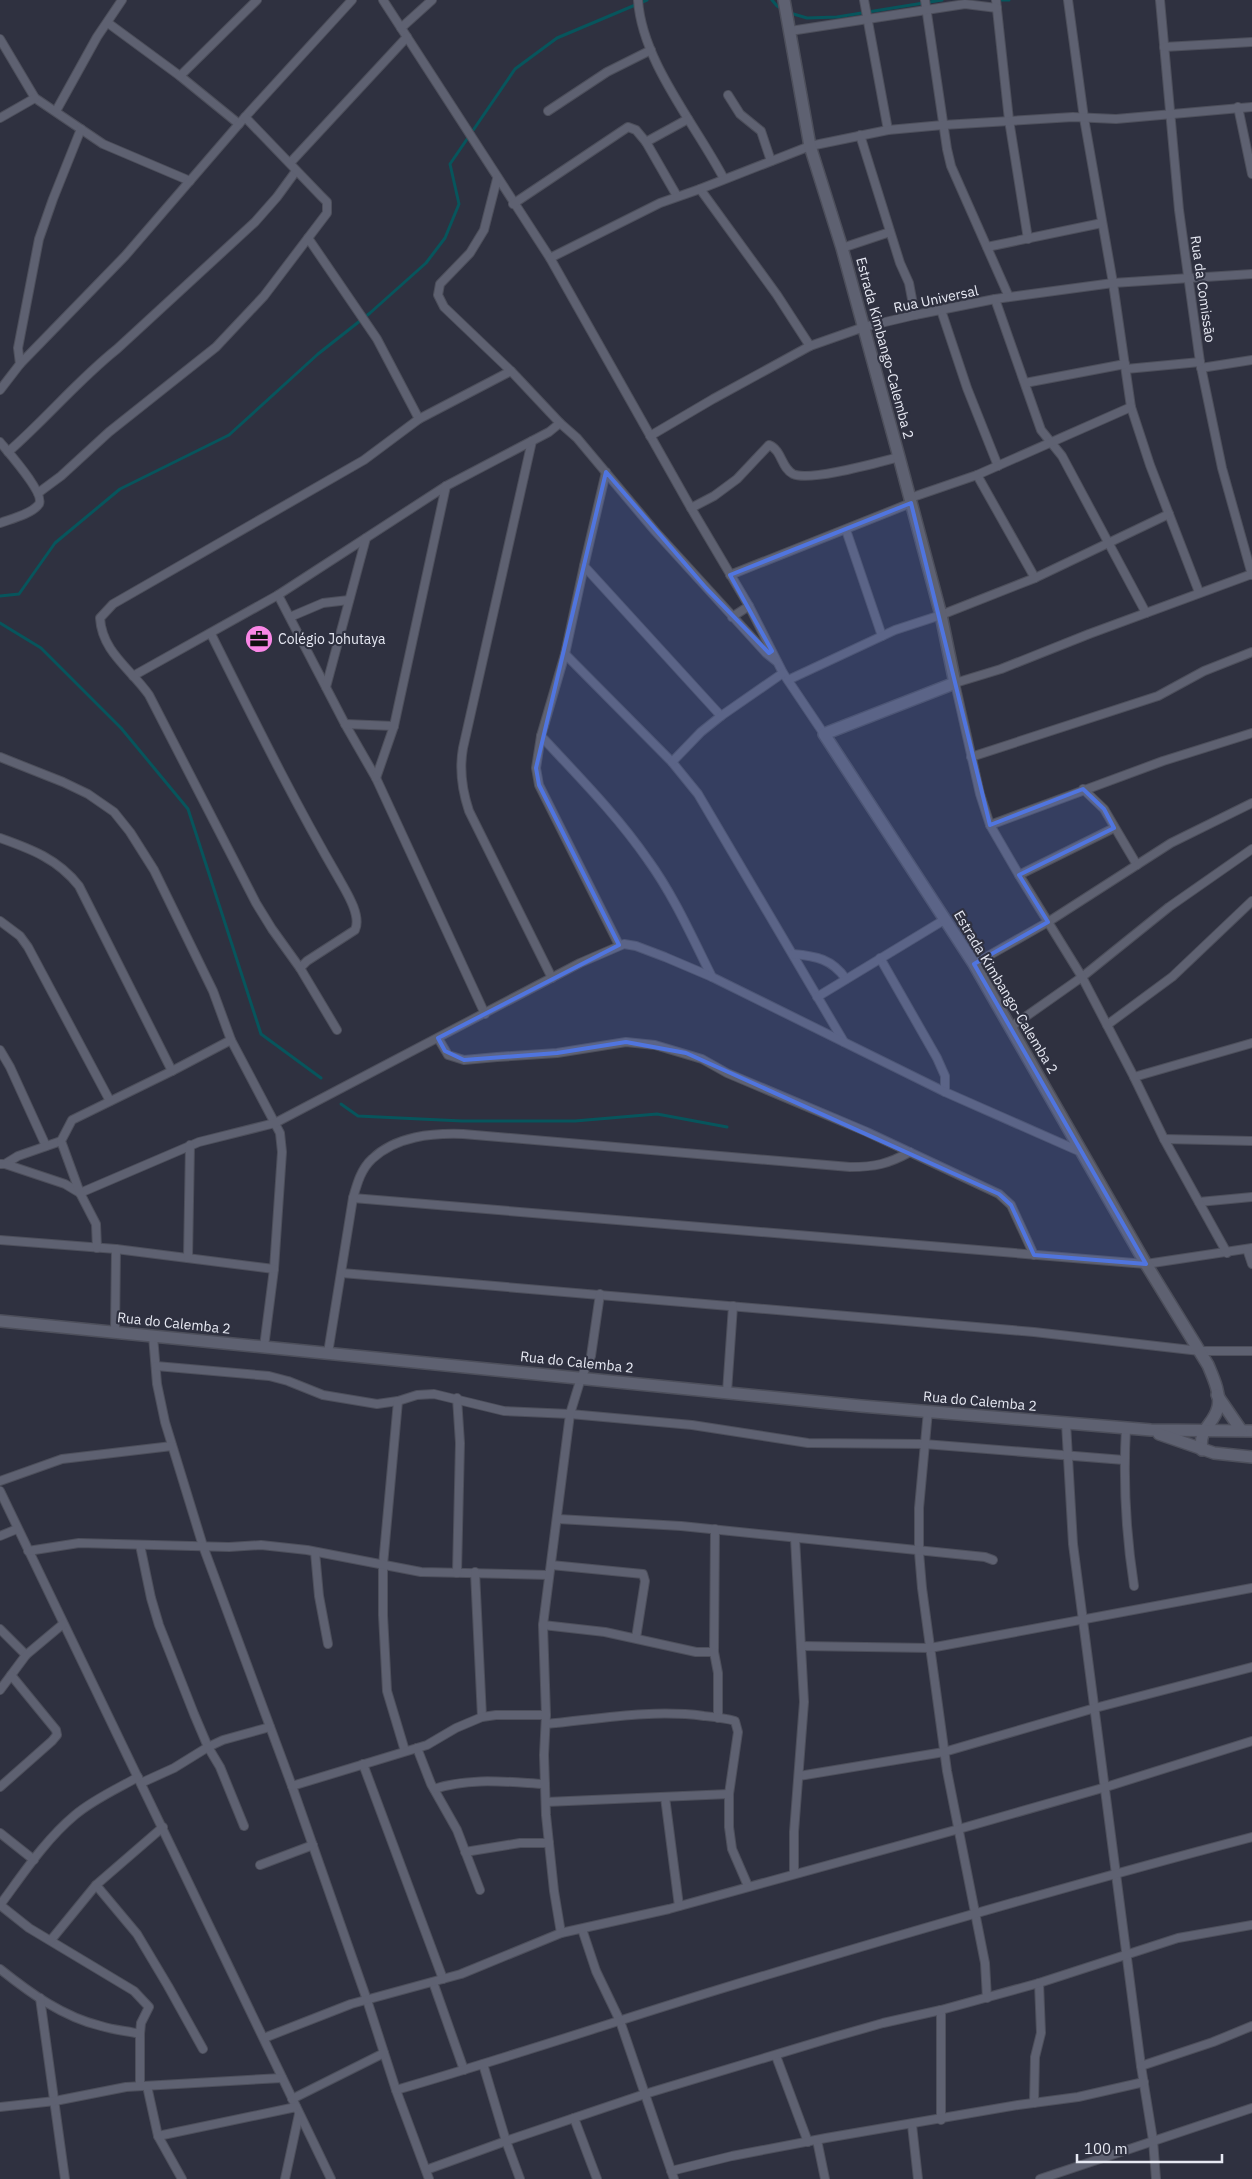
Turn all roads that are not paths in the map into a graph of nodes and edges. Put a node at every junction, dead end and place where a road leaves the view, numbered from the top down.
1 (122, 0) edge
2 (257, 0) edge
3 (352, 0) edge
4 (383, 0) edge
5 (432, 0) edge
6 (638, 0) edge
7 (784, 0) edge
8 (864, 0) edge
9 (925, 0) edge
10 (1068, 0) edge
11 (1160, 0) edge
12 (997, 4) edge
13 (927, 10) junction
14 (867, 19) junction
15 (108, 23) junction
16 (789, 26) junction
17 (401, 28) junction
18 (407, 37) junction
19 (0, 40) edge
20 (1252, 42) edge
21 (1164, 47) junction
22 (651, 50) junction
23 (180, 76) junction
24 (728, 95) dead end
25 (35, 98) junction
26 (1252, 106) edge
27 (1238, 108) junction
28 (56, 111) junction
29 (548, 111) dead end
30 (1169, 113) junction
31 (245, 117) junction
32 (0, 118) edge
33 (688, 118) junction
34 (1084, 118) junction
35 (1008, 120) junction
36 (239, 124) junction
37 (943, 125) junction
38 (81, 129) junction
39 (888, 130) junction
40 (860, 136) junction
41 (646, 142) junction
42 (810, 146) junction
43 (771, 161) junction
44 (290, 163) junction
45 (296, 171) junction
46 (1252, 174) edge
47 (497, 179) junction
48 (724, 179) junction
49 (190, 181) junction
50 (700, 189) junction
51 (676, 196) junction
52 (513, 204) junction
53 (1102, 224) junction
54 (890, 232) junction
55 (308, 238) junction
56 (1028, 239) junction
57 (987, 247) junction
58 (842, 248) junction
59 (550, 258) junction
60 (1252, 274) edge
61 (1189, 279) junction
62 (1112, 283) junction
63 (1009, 297) junction
64 (995, 299) junction
65 (940, 310) junction
66 (915, 315) junction
67 (864, 327) junction
68 (810, 346) junction
69 (1252, 360) edge
70 (20, 364) junction
71 (1200, 365) junction
72 (1125, 366) junction
73 (511, 371) junction
74 (1025, 383) junction
75 (0, 390) edge
76 (1131, 407) junction
77 (419, 418) junction
78 (560, 424) junction
79 (650, 436) junction
80 (532, 441) junction
81 (1052, 441) junction
82 (0, 442) edge
83 (8, 452) junction
84 (899, 456) junction
85 (998, 466) junction
86 (606, 472) junction
87 (977, 475) junction
88 (446, 486) junction
89 (38, 493) junction
90 (911, 500) junction
91 (691, 508) junction
92 (1169, 514) junction
93 (0, 523) edge
94 (846, 530) junction
95 (366, 538) junction
96 (1108, 542) junction
97 (584, 566) junction
98 (730, 575) junction
99 (1252, 575) edge
100 (1035, 578) junction
101 (1199, 592) junction
102 (278, 595) junction
103 (349, 600) junction
104 (749, 606) junction
105 (1146, 613) junction
106 (941, 615) junction
107 (290, 617) junction
108 (732, 617) junction
109 (211, 634) junction
110 (882, 636) junction
111 (1252, 652) edge
112 (565, 654) junction
113 (778, 663) junction
114 (133, 676) junction
115 (785, 677) junction
116 (955, 683) junction
117 (326, 687) junction
118 (721, 716) junction
119 (344, 724) junction
120 (394, 726) junction
121 (1252, 733) edge
122 (824, 734) junction
123 (541, 736) junction
124 (0, 757) edge
125 (970, 757) junction
126 (672, 762) junction
127 (376, 778) junction
128 (1083, 789) junction
129 (1252, 803) edge
130 (990, 824) junction
131 (1114, 828) junction
132 (0, 838) edge
133 (1252, 849) edge
134 (1137, 865) junction
135 (1018, 875) junction
136 (1252, 901) edge
137 (944, 920) junction
138 (0, 921) edge
139 (1048, 922) junction
140 (620, 945) junction
141 (793, 954) junction
142 (880, 958) junction
143 (974, 964) junction
144 (300, 968) junction
145 (712, 977) junction
146 (1082, 977) junction
147 (552, 978) junction
148 (846, 979) junction
149 (817, 997) junction
150 (485, 1014) junction
151 (1106, 1025) junction
152 (1011, 1027) junction
153 (337, 1030) dead end
154 (438, 1038) junction
155 (231, 1040) junction
156 (844, 1042) junction
157 (1252, 1043) edge
158 (0, 1050) edge
159 (172, 1071) junction
160 (1134, 1077) junction
161 (945, 1092) junction
162 (110, 1101) junction
163 (275, 1123) junction
164 (1164, 1139) junction
165 (61, 1141) junction
166 (1252, 1141) edge
167 (190, 1145) junction
168 (46, 1146) junction
169 (910, 1152) junction
170 (1084, 1154) junction
171 (3, 1164) edge
172 (80, 1193) junction
173 (1252, 1197) edge
174 (353, 1198) junction
175 (1199, 1202) junction
176 (0, 1240) edge
177 (96, 1248) junction
178 (116, 1249) junction
179 (1249, 1249) edge
180 (1227, 1253) junction
181 (1034, 1255) junction
182 (188, 1258) junction
183 (1146, 1264) junction
184 (1252, 1264) edge
185 (274, 1269) junction
186 (342, 1273) junction
187 (600, 1294) junction
188 (733, 1306) junction
189 (0, 1321) edge
190 (115, 1332) junction
191 (153, 1336) junction
192 (264, 1347) junction
193 (1200, 1351) junction
194 (1252, 1351) edge
195 (328, 1353) junction
196 (156, 1366) junction
197 (581, 1378) junction
198 (727, 1392) junction
199 (1217, 1395) junction
200 (457, 1398) junction
201 (398, 1401) junction
202 (928, 1411) junction
203 (570, 1414) junction
204 (1066, 1423) junction
205 (1126, 1428) junction
206 (1151, 1430) junction
207 (1246, 1430) edge
208 (1203, 1431) junction
209 (924, 1444) junction
210 (172, 1446) junction
211 (1202, 1450) junction
212 (1067, 1455) junction
213 (1252, 1457) edge
214 (1124, 1460) junction
215 (0, 1481) edge
216 (0, 1491) edge
217 (558, 1519) junction
218 (17, 1528) junction
219 (715, 1530) junction
220 (0, 1536) edge
221 (795, 1538) junction
222 (140, 1545) junction
223 (204, 1546) junction
224 (28, 1551) junction
225 (315, 1552) junction
226 (919, 1552) junction
227 (993, 1560) dead end
228 (383, 1565) junction
229 (551, 1565) junction
230 (475, 1572) junction
231 (457, 1573) junction
232 (549, 1575) junction
233 (1134, 1586) dead end
234 (1252, 1588) edge
235 (1082, 1620) junction
236 (64, 1624) junction
237 (543, 1625) junction
238 (0, 1629) edge
239 (636, 1638) junction
240 (328, 1644) dead end
241 (802, 1646) junction
242 (930, 1648) junction
243 (714, 1652) junction
244 (26, 1655) junction
245 (1252, 1667) edge
246 (11, 1675) junction
247 (0, 1690) edge
248 (1095, 1708) junction
249 (546, 1715) junction
250 (482, 1718) junction
251 (718, 1718) junction
252 (546, 1724) junction
253 (270, 1727) junction
254 (1252, 1741) edge
255 (208, 1747) junction
256 (417, 1748) junction
257 (405, 1751) junction
258 (944, 1752) junction
259 (363, 1764) junction
260 (799, 1776) junction
261 (140, 1780) junction
262 (545, 1784) junction
263 (292, 1786) junction
264 (0, 1787) edge
265 (1106, 1787) junction
266 (434, 1789) junction
267 (729, 1794) junction
268 (665, 1797) junction
269 (546, 1802) junction
270 (244, 1826) dead end
271 (163, 1827) junction
272 (959, 1829) junction
273 (0, 1833) edge
274 (1252, 1837) edge
275 (549, 1843) junction
276 (313, 1845) junction
277 (465, 1852) junction
278 (34, 1860) junction
279 (260, 1865) dead end
280 (1116, 1872) junction
281 (794, 1874) junction
282 (96, 1885) junction
283 (748, 1886) junction
284 (480, 1890) dead end
285 (0, 1905) edge
286 (679, 1906) junction
287 (975, 1913) junction
288 (1252, 1925) edge
289 (582, 1929) junction
290 (561, 1933) junction
291 (51, 1940) junction
292 (1126, 1956) junction
293 (0, 1969) edge
294 (443, 1979) junction
295 (434, 1982) junction
296 (1039, 1984) junction
297 (40, 1998) junction
298 (987, 1998) junction
299 (367, 2000) junction
300 (941, 2010) junction
301 (620, 2021) junction
302 (1252, 2026) edge
303 (140, 2034) junction
304 (264, 2038) junction
305 (203, 2049) dead end
306 (384, 2053) junction
307 (776, 2056) junction
308 (483, 2064) junction
309 (1141, 2066) junction
310 (464, 2070) junction
311 (282, 2078) junction
312 (1144, 2082) junction
313 (144, 2086) junction
314 (396, 2090) junction
315 (645, 2094) junction
316 (292, 2099) junction
317 (55, 2101) junction
318 (1034, 2103) junction
319 (0, 2107) edge
320 (1252, 2108) edge
321 (298, 2111) junction
322 (574, 2118) junction
323 (940, 2120) junction
324 (912, 2125) junction
325 (158, 2136) junction
326 (817, 2140) junction
327 (1153, 2140) junction
328 (506, 2141) junction
329 (808, 2142) junction
330 (426, 2170) junction
331 (671, 2171) junction
332 (64, 2179) edge
333 (182, 2179) edge
334 (285, 2179) edge
335 (331, 2179) edge
336 (429, 2179) edge
337 (520, 2179) edge
338 (597, 2179) edge
339 (674, 2179) edge
340 (825, 2179) edge
341 (918, 2179) edge
342 (1040, 2179) edge
343 (1156, 2179) edge

1 - 15 street
2 - 23 street
3 - 31 street
4 - 17 street
5 - 17 street
6 - 22 street
7 - 16 main road, Estrada Kimbango-Calemba 2
8 - 14 street
9 - 13 street
10 - 34 street
11 - 21 street, Rua da Comissão
12 - 13 street
12 - 35 street
13 - 14 street
13 - 37 street
14 - 16 street
14 - 39 street
15 - 23 street
15 - 28 street
16 - 42 main road, Estrada Kimbango-Calemba 2
17 - 18 street
18 - 44 street
18 - 47 street
19 - 25 street
20 - 21 street
21 - 30 street, Rua da Comissão
22 - 29 street
22 - 33 street
23 - 36 street
24 - 43 street
25 - 28 street
25 - 32 street
26 - 27 street
27 - 30 street
27 - 46 street
28 - 38 street
30 - 34 street
30 - 61 street, Rua da Comissão
31 - 36 street
31 - 44 street
33 - 41 street
33 - 48 street
34 - 35 street
34 - 53 street
35 - 37 street
35 - 56 street
36 - 49 street
37 - 39 street
37 - 57 street
38 - 49 street
38 - 70 street
39 - 40 street
40 - 42 street
40 - 54 street
41 - 51 street
41 - 52 street
42 - 43 street
42 - 58 main road, Estrada Kimbango-Calemba 2
43 - 48 street
44 - 45 street
45 - 55 street
45 - 83 street
47 - 52 street
47 - 73 street
48 - 50 street
49 - 70 street
50 - 51 street
50 - 68 street
51 - 59 street
52 - 59 street
53 - 56 street
53 - 62 street
54 - 58 street
54 - 66 street
55 - 77 street
55 - 89 street
56 - 57 street
57 - 63 street
58 - 67 main road, Estrada Kimbango-Calemba 2
59 - 79 street
60 - 61 street, Rua Universal
61 - 62 street, Rua Universal
61 - 71 street, Rua da Comissão
62 - 63 street, Rua Universal
62 - 72 street
63 - 64 street, Rua Universal
64 - 65 street, Rua Universal
64 - 74 street
65 - 66 street, Rua Universal
65 - 85 street
66 - 67 street, Rua Universal
67 - 68 street, Rua Universal
67 - 84 main road, Estrada Kimbango-Calemba 2
68 - 79 street, Rua Universal
69 - 71 street
70 - 75 street
71 - 72 street
71 - 99 street, Rua da Comissão
72 - 74 street
72 - 76 street
73 - 77 street
73 - 78 street
74 - 81 street
76 - 81 street
76 - 92 street
77 - 114 street
78 - 80 street
78 - 86 street
79 - 91 street
80 - 88 street
80 - 147 street
81 - 85 street
81 - 96 street
82 - 83 street
83 - 89 street
84 - 90 main road, Estrada Kimbango-Calemba 2
84 - 91 street
85 - 87 street
86 - 97 street
86 - 108 street
87 - 90 street
87 - 100 street
88 - 95 street
88 - 120 street
89 - 93 street
90 - 94 street
90 - 106 main road, Estrada Kimbango-Calemba 2
91 - 98 street
92 - 96 street
92 - 101 street
94 - 98 street
94 - 110 street
95 - 102 street
95 - 103 street
96 - 100 street
96 - 105 street
97 - 112 street
97 - 118 street
98 - 104 street
99 - 101 street
100 - 106 street
101 - 105 street
102 - 107 street
102 - 109 street
103 - 107 street
103 - 117 street
104 - 108 street
104 - 113 street
105 - 116 street
106 - 110 street
106 - 116 main road, Estrada Kimbango-Calemba 2
107 - 117 street
108 - 113 street
109 - 114 street
109 - 144 street
110 - 115 street
111 - 125 street
112 - 123 street
112 - 126 street
113 - 115 street
114 - 144 street
115 - 118 street
115 - 122 street
116 - 122 main road
116 - 125 street, Estrada Kimbango-Calemba 2
117 - 119 street
118 - 126 street
119 - 120 street
119 - 127 street
120 - 127 street
121 - 128 street
122 - 137 main road, Estrada Kimbango-Calemba 2
123 - 140 street
123 - 145 street
124 - 155 street
125 - 130 street, Estrada Kimbango-Calemba 2
126 - 141 street
127 - 150 street
128 - 130 street
128 - 131 street
129 - 134 street
130 - 135 street, Estrada Kimbango-Calemba 2
131 - 134 street
131 - 135 street
132 - 159 street
133 - 146 street
134 - 139 street
135 - 139 street, Estrada Kimbango-Calemba 2
136 - 151 street
137 - 142 street
137 - 143 main road, Estrada Kimbango-Calemba 2
138 - 162 street
139 - 143 street
139 - 146 street, Estrada Kimbango-Calemba 2
140 - 145 street
140 - 147 street
141 - 148 street
141 - 149 street
142 - 148 street
142 - 161 street
143 - 152 main road, Estrada Kimbango-Calemba 2
144 - 153 street
145 - 156 street
146 - 151 street, Estrada Kimbango-Calemba 2
146 - 152 street
147 - 150 street
148 - 149 street
149 - 156 street
150 - 154 street
151 - 160 street, Estrada Kimbango-Calemba 2
152 - 170 main road, Estrada Kimbango-Calemba 2
154 - 163 street
154 - 169 street
155 - 159 street
155 - 163 street
156 - 161 street
157 - 160 street
158 - 168 street
159 - 162 street
160 - 164 street, Estrada Kimbango-Calemba 2
161 - 170 street
162 - 165 street
163 - 167 street
163 - 185 street
164 - 166 street
164 - 175 street, Estrada Kimbango-Calemba 2
165 - 168 street
165 - 172 street
167 - 172 street
167 - 182 street
168 - 171 street
169 - 174 street
169 - 181 street
170 - 183 main road, Estrada Kimbango-Calemba 2
171 - 172 street
172 - 177 street
173 - 175 street
174 - 181 street
174 - 186 street
175 - 180 street, Estrada Kimbango-Calemba 2
176 - 177 street
177 - 178 street
178 - 182 street
178 - 190 street
179 - 180 street
179 - 184 street
180 - 183 street
181 - 183 street
182 - 185 street
183 - 193 main road, Estrada Kimbango-Calemba 2
185 - 192 street
186 - 187 street
186 - 195 street
187 - 188 street
187 - 197 street
188 - 193 street
188 - 198 street
189 - 190 main road, Rua do Calemba 2
190 - 191 main road, Rua do Calemba 2
191 - 192 main road, Rua do Calemba 2
191 - 196 street
192 - 195 main road, Rua do Calemba 2
193 - 194 street
193 - 199 main road, Estrada Kimbango-Calemba 2
195 - 197 main road, Rua do Calemba 2
196 - 201 street
196 - 210 street
197 - 198 main road, Rua do Calemba 2
197 - 203 street
198 - 202 main road, Rua do Calemba 2
199 - 207 main road
199 - 208 main road
200 - 201 street
200 - 203 street
200 - 231 street
201 - 228 street
202 - 204 main road, Rua do Calemba 2
202 - 209 street
203 - 209 street
203 - 217 street
204 - 205 main road, Rua do Calemba 2
204 - 212 street
205 - 206 main road, Rua do Calemba 2
205 - 214 street
206 - 208 main road, Rua do Calemba 2
206 - 211 main road, Rua do Calemba 2
207 - 208 main road, Rua do Calemba 2
208 - 211 main road
209 - 212 street
209 - 226 street
210 - 215 street
210 - 223 street
211 - 213 main road, Rua do Calemba 2
212 - 214 street
212 - 235 street
214 - 233 street
216 - 218 street
217 - 219 street
217 - 229 street
218 - 220 street
218 - 224 street
219 - 221 street
219 - 243 street
221 - 226 street
221 - 241 street
222 - 223 street
222 - 224 street
222 - 255 street
223 - 225 street
223 - 253 street
224 - 236 street
225 - 228 street
225 - 240 street
226 - 227 street
226 - 242 street
228 - 231 street
228 - 257 street
229 - 232 street
229 - 239 street
230 - 231 street
230 - 232 street
230 - 250 street
232 - 237 street
234 - 235 street
235 - 242 street
235 - 248 street
236 - 244 street
236 - 261 street
237 - 239 street
237 - 249 street
238 - 244 street
239 - 243 street
241 - 242 street
241 - 260 street
242 - 258 street
243 - 251 street
244 - 246 street
245 - 248 street
246 - 247 street
246 - 264 street
248 - 258 street
248 - 265 street
249 - 250 street
249 - 252 street
250 - 256 street
251 - 252 street
251 - 267 street
252 - 262 street
253 - 255 street
253 - 263 street
254 - 265 street
255 - 261 street
255 - 270 street
256 - 257 street
256 - 266 street
257 - 259 street
258 - 260 street
258 - 272 street
259 - 263 street
259 - 294 street
260 - 281 street
261 - 271 street
261 - 278 street
262 - 266 street
262 - 269 street
263 - 276 street
265 - 272 street
265 - 280 street
266 - 277 street
267 - 268 street
267 - 283 street
268 - 269 street
268 - 286 street
269 - 275 street
271 - 282 street
271 - 304 street
272 - 281 street
272 - 287 street
273 - 278 street
274 - 280 street
275 - 277 street
275 - 290 street
276 - 279 street
276 - 299 street
277 - 284 street
278 - 285 street
280 - 287 street
280 - 292 street
281 - 283 street
282 - 291 street
282 - 305 street
283 - 286 street
285 - 291 street
286 - 289 street
287 - 298 street
287 - 301 street
288 - 292 street
289 - 290 street
289 - 301 street
290 - 294 street
291 - 303 street
292 - 296 street
292 - 309 street
293 - 297 street
294 - 295 street
295 - 299 street
295 - 310 street
296 - 298 street
296 - 318 street
297 - 303 street
297 - 317 street
298 - 300 street
299 - 304 street
299 - 306 street
300 - 307 street
300 - 323 street
301 - 308 street
301 - 315 street
302 - 309 street
303 - 313 street
304 - 311 street
306 - 314 street
306 - 316 street
307 - 315 street
307 - 329 street
308 - 310 street
308 - 328 street
309 - 312 street
310 - 314 street
311 - 313 street
311 - 316 street
312 - 318 street
312 - 327 street
313 - 317 street
313 - 325 street
314 - 330 street
315 - 322 street
315 - 331 street
316 - 321 street
317 - 319 street
317 - 332 street
318 - 323 street
320 - 327 street
321 - 325 street
321 - 334 street
321 - 335 street
322 - 328 street
322 - 338 street
323 - 324 street
324 - 326 street
324 - 341 street
325 - 333 street
326 - 329 street
326 - 340 street
327 - 342 street
327 - 343 street
328 - 330 street
328 - 337 street
329 - 331 street
330 - 336 street
331 - 339 street

